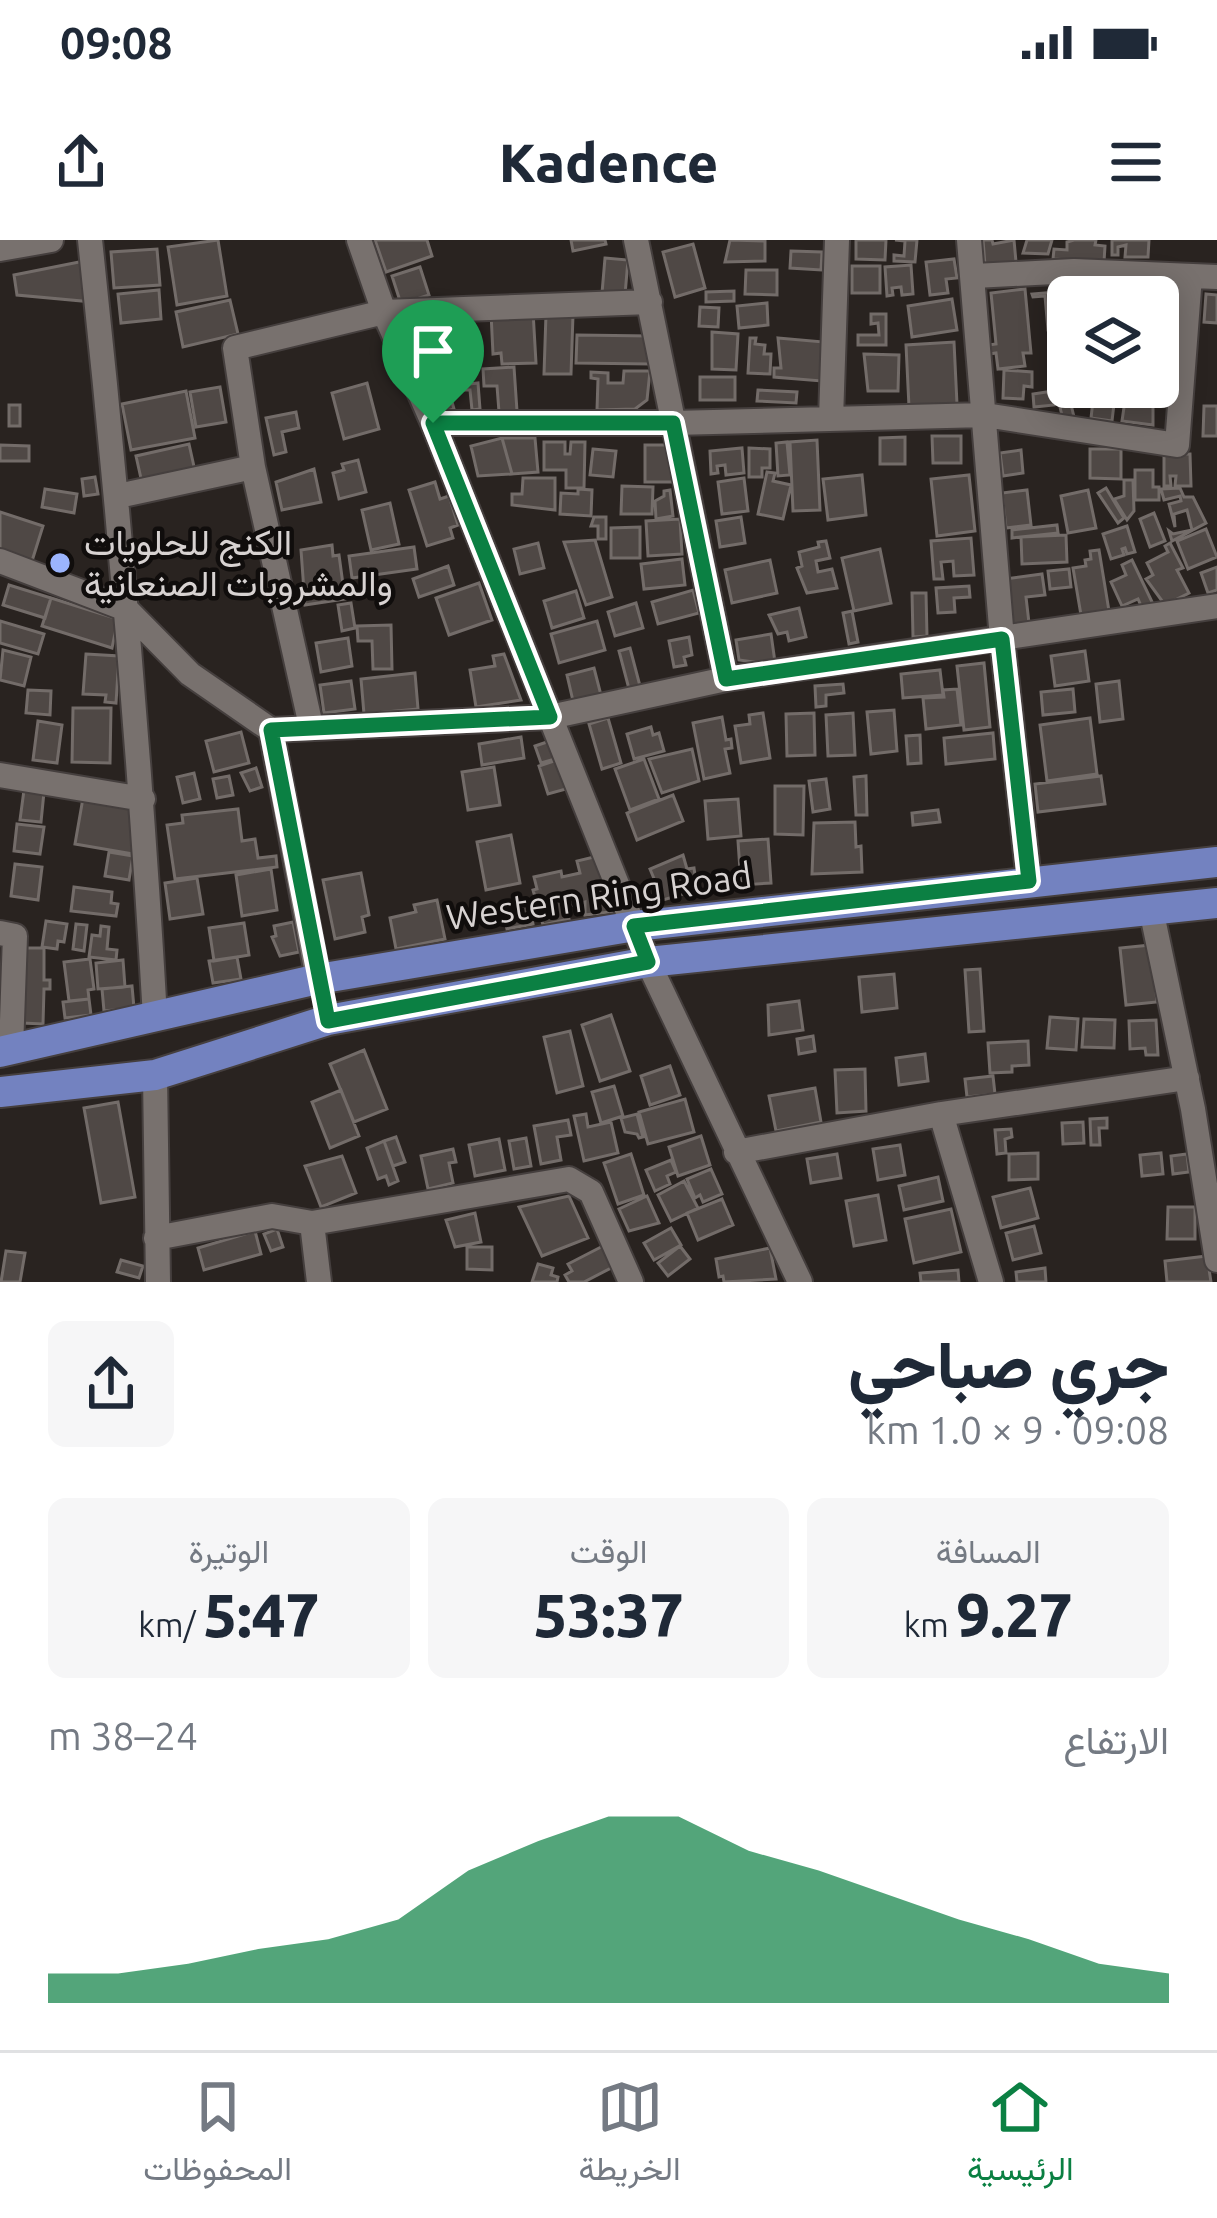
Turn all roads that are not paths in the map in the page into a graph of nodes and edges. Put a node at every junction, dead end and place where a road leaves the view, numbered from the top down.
1 (51, 240) edge
2 (90, 240) edge
3 (359, 240) edge
4 (636, 240) edge
5 (837, 240) edge
6 (969, 240) edge
7 (0, 249) edge
8 (974, 276) junction
9 (1190, 276) junction
10 (1217, 277) edge
11 (650, 302) junction
12 (384, 312) junction
13 (985, 415) junction
14 (831, 419) junction
15 (433, 423) junction
16 (673, 423) junction
17 (253, 466) junction
18 (118, 496) junction
19 (122, 551) junction
20 (0, 561) edge
21 (84, 592) junction
22 (1217, 606) edge
23 (126, 608) junction
24 (1002, 639) junction
25 (726, 679) junction
26 (550, 717) junction
27 (311, 726) junction
28 (271, 730) junction
29 (0, 775) edge
30 (142, 799) junction
31 (1217, 862) edge
32 (1029, 881) junction
33 (1217, 903) edge
34 (1151, 910) junction
35 (634, 926) junction
36 (0, 933) edge
37 (648, 962) junction
38 (318, 979) junction
39 (154, 1017) junction
40 (328, 1021) junction
41 (6, 1051) edge
42 (155, 1075) junction
43 (1187, 1078) junction
44 (0, 1092) edge
45 (941, 1114) junction
46 (736, 1152) junction
47 (313, 1223) junction
48 (156, 1238) junction
49 (1217, 1257) edge
50 (158, 1282) edge
51 (319, 1282) edge
52 (632, 1282) edge
53 (799, 1282) edge
54 (991, 1282) edge

1 - 7 street
2 - 18 street
3 - 12 street
4 - 11 street
5 - 14 street
6 - 8 street
8 - 9 street
8 - 13 street
9 - 10 street
9 - 13 street
11 - 12 street
11 - 16 street
12 - 15 street
12 - 17 street
13 - 14 street
13 - 24 street
14 - 16 street
15 - 16 street
15 - 26 street
16 - 25 street
17 - 18 street
17 - 27 street
18 - 19 street
19 - 21 street
19 - 23 street
20 - 21 street
21 - 23 street
22 - 24 street
23 - 28 street
23 - 30 street
24 - 25 street
24 - 32 street
25 - 26 street
26 - 27 street
26 - 35 street
27 - 28 street
28 - 38 street
29 - 30 street
30 - 39 street
31 - 32 main road, Western Ring Road
32 - 35 main road, Western Ring Road
33 - 34 main road, Western Ring Road
34 - 37 main road, Western Ring Road
34 - 43 street
35 - 37 street
35 - 38 main road, Western Ring Road
36 - 41 street
37 - 40 main road, Western Ring Road
37 - 46 street
38 - 39 main road, Western Ring Road
38 - 40 main road
39 - 41 main road, Western Ring Road
40 - 42 main road, Western Ring Road
42 - 44 main road, Western Ring Road
42 - 48 street
43 - 45 street
43 - 49 street
45 - 46 street
45 - 54 street
46 - 53 street
47 - 48 street
47 - 51 street
47 - 52 street
48 - 50 street

